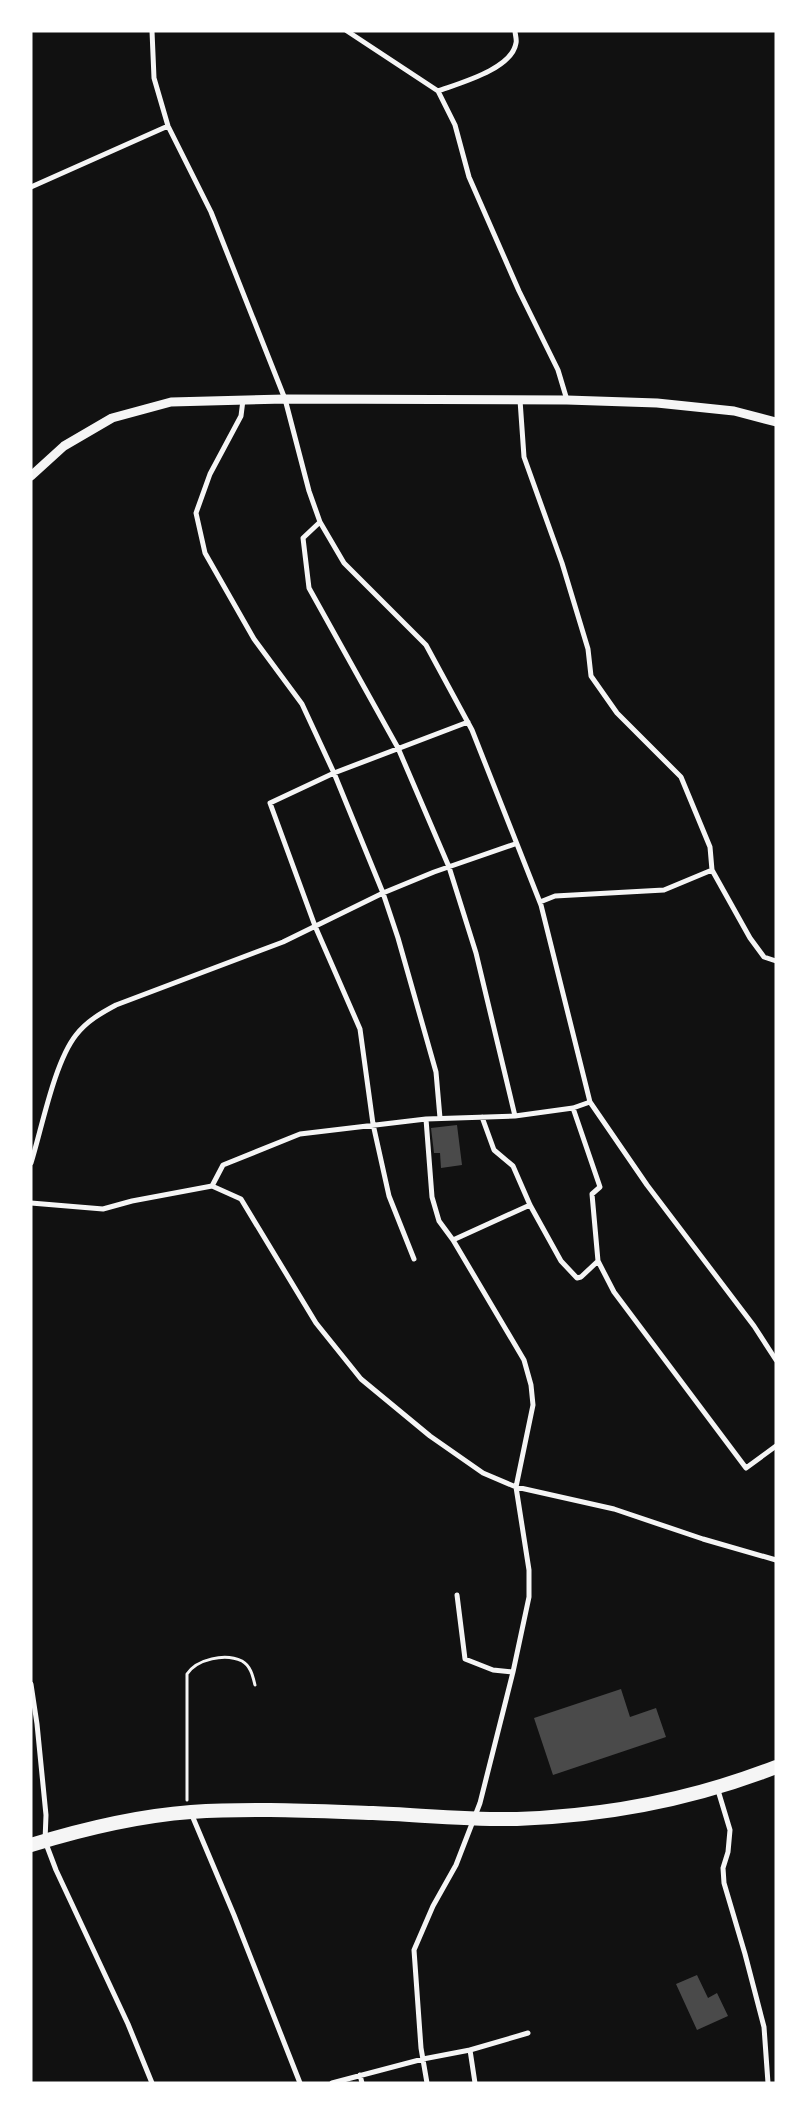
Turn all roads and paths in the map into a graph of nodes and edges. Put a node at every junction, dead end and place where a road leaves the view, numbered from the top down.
1 (152, 31) edge
2 (347, 31) edge
3 (515, 31) edge
4 (438, 91) junction
5 (168, 126) junction
6 (31, 187) edge
7 (243, 399) junction
8 (285, 399) junction
9 (520, 400) junction
10 (568, 400) junction
11 (776, 422) edge
12 (31, 476) edge
13 (320, 522) junction
14 (468, 722) junction
15 (398, 748) junction
16 (334, 773) junction
17 (516, 844) junction
18 (449, 867) junction
19 (712, 870) junction
20 (383, 893) junction
21 (540, 902) junction
22 (315, 926) junction
23 (776, 961) edge
24 (590, 1102) junction
25 (573, 1108) junction
26 (515, 1116) junction
27 (482, 1117) junction
28 (440, 1118) junction
29 (426, 1119) junction
30 (372, 1124) junction
31 (31, 1163) edge
32 (212, 1186) junction
33 (31, 1203) edge
34 (530, 1205) junction
35 (453, 1240) junction
36 (414, 1259) dead end
37 (598, 1261) junction
38 (776, 1360) edge
39 (776, 1446) edge
40 (516, 1487) junction
41 (776, 1560) edge
42 (456, 1595) dead end
43 (513, 1672) junction
44 (31, 1684) edge
45 (256, 1685) dead end
46 (776, 1767) edge
47 (717, 1787) junction
48 (191, 1812) junction
49 (474, 1818) junction
50 (45, 1841) junction
51 (31, 1845) edge
52 (528, 2033) dead end
53 (470, 2050) junction
54 (423, 2059) junction
55 (360, 2075) junction
56 (152, 2083) edge
57 (300, 2083) edge
58 (332, 2083) edge
59 (362, 2083) edge
60 (427, 2083) edge
61 (475, 2083) edge
62 (768, 2083) edge

1 - 5 street
2 - 4 street
3 - 4 street
4 - 10 street
5 - 6 street
5 - 8 street
7 - 8 street
7 - 12 street
7 - 16 street
8 - 9 street
8 - 13 street
9 - 10 street
9 - 19 street
10 - 11 street
13 - 14 street
13 - 15 street
14 - 15 street
14 - 17 street
15 - 16 street
15 - 18 street
16 - 20 street
16 - 22 street
17 - 18 street
17 - 21 street
18 - 20 street
18 - 26 street
19 - 21 street
19 - 23 street
20 - 22 street
20 - 28 street
21 - 24 street
22 - 30 street
22 - 31 street
24 - 25 street
24 - 38 street
25 - 26 street
25 - 37 street
26 - 27 street
27 - 28 street
27 - 34 street
28 - 29 street
29 - 30 street
29 - 35 street
30 - 32 street
30 - 36 street
32 - 33 street
32 - 40 street
34 - 35 street
34 - 37 street
35 - 40 street
37 - 39 street
40 - 41 street
40 - 43 street
42 - 43 street
43 - 49 street
44 - 50 street
45 - 48 path
46 - 47 highway
47 - 49 highway
47 - 62 street
48 - 49 highway
48 - 50 highway
48 - 57 street
49 - 54 street
50 - 51 highway
50 - 56 street
52 - 53 street
53 - 54 street
53 - 61 street
54 - 55 street
54 - 60 street
55 - 58 street
55 - 59 street

